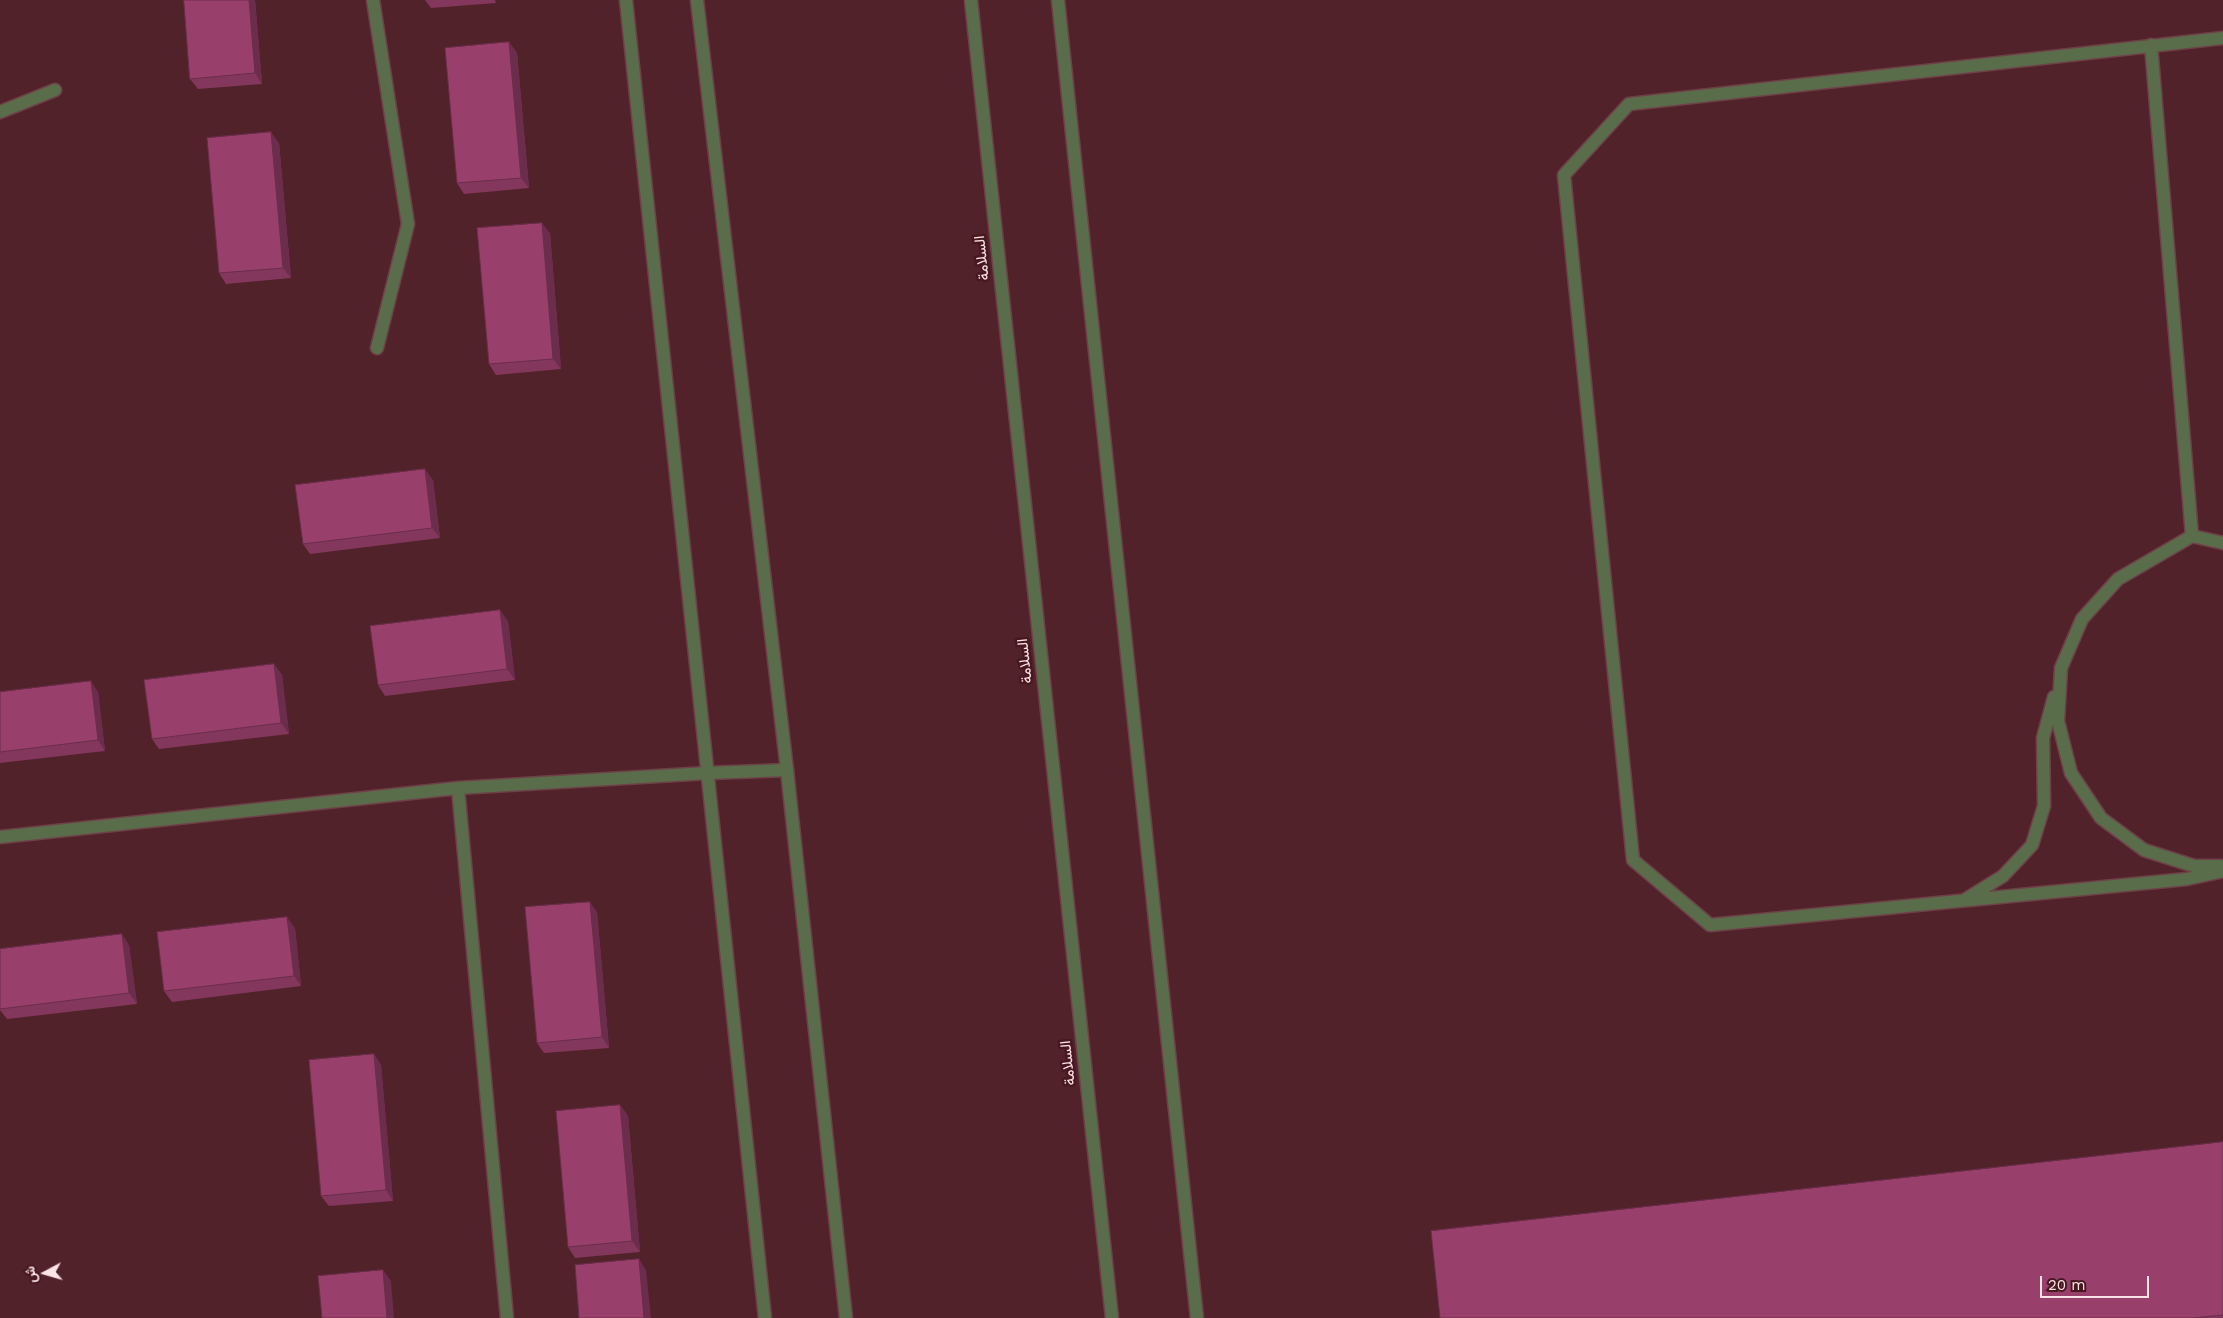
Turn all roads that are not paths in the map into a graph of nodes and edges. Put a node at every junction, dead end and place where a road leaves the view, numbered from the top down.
1 (373, 0) edge
2 (626, 0) edge
3 (697, 0) edge
4 (971, 0) edge
5 (1058, 0) edge
6 (2223, 38) edge
7 (2151, 45) junction
8 (55, 90) dead end
9 (0, 112) edge
10 (377, 348) dead end
11 (2192, 536) junction
12 (2223, 543) edge
13 (2061, 668) junction
14 (786, 770) junction
15 (708, 773) junction
16 (458, 788) junction
17 (0, 836) edge
18 (2223, 866) edge
19 (2223, 871) edge
20 (1964, 900) junction
21 (508, 1318) edge
22 (765, 1318) edge
23 (846, 1318) edge
24 (1112, 1318) edge
25 (1197, 1318) edge

1 - 10 street
2 - 15 street
3 - 14 street
4 - 24 street, السلامة
5 - 25 street
6 - 7 street
7 - 11 street
7 - 20 street
8 - 9 street
11 - 12 street
11 - 13 street
13 - 18 street
13 - 20 street
14 - 15 street
14 - 23 street
15 - 16 street
15 - 22 street
16 - 17 street
16 - 21 street
19 - 20 street

